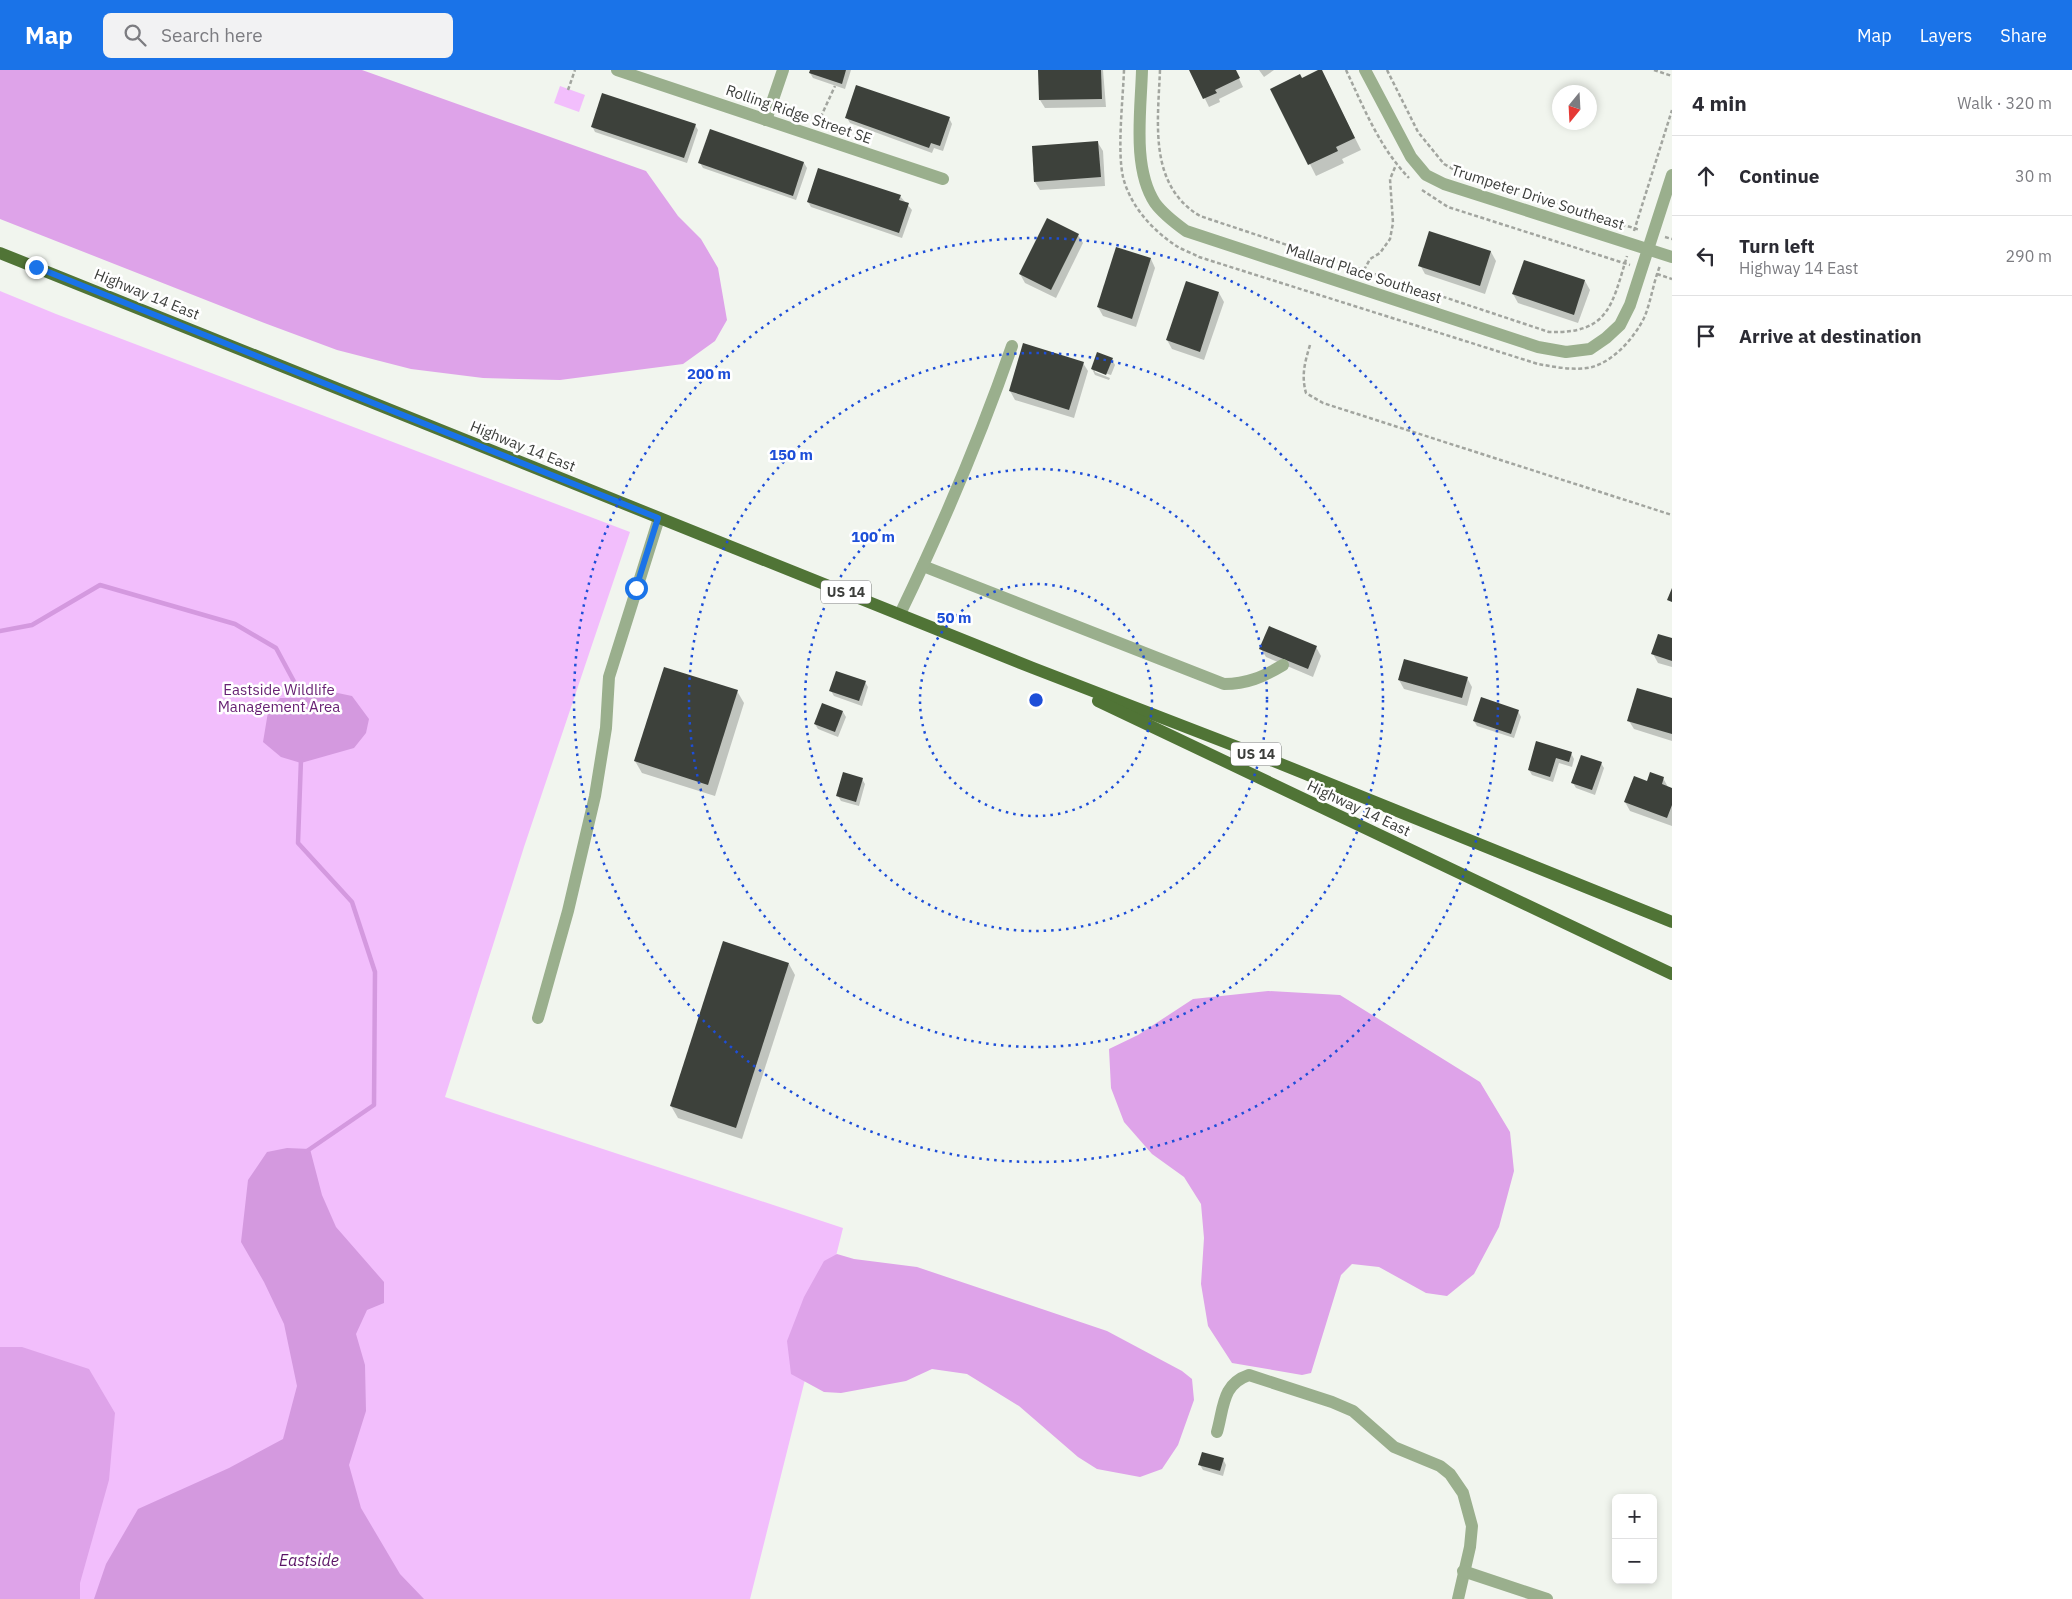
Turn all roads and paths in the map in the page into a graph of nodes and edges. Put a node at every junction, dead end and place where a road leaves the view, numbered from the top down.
1 (575, 70) edge
2 (617, 70) edge
3 (783, 70) edge
4 (1124, 70) edge
5 (1142, 70) edge
6 (1160, 70) edge
7 (1346, 70) edge
8 (1365, 70) edge
9 (1387, 70) edge
10 (1654, 70) edge
11 (1672, 76) edge
12 (836, 86) dead end
13 (568, 90) dead end
14 (1672, 110) edge
15 (766, 120) junction
16 (812, 135) junction
17 (1396, 165) junction
18 (1464, 175) dead end
19 (1672, 175) edge
20 (943, 179) dead end
21 (1540, 199) dead end
22 (1133, 204) dead end
23 (1648, 250) junction
24 (0, 253) edge
25 (1672, 257) edge
26 (1364, 270) junction
27 (1657, 274) dead end
28 (1672, 279) edge
29 (1324, 297) dead end
30 (1310, 345) dead end
31 (1012, 346) dead end
32 (1591, 367) dead end
33 (1672, 515) edge
34 (658, 518) junction
35 (923, 566) junction
36 (900, 614) junction
37 (1283, 665) dead end
38 (1034, 668) junction
39 (1672, 922) edge
40 (1672, 974) edge
41 (538, 1018) dead end
42 (1217, 1432) dead end
43 (1463, 1571) junction
44 (1458, 1599) edge
45 (1547, 1599) edge

1 - 13 path
2 - 15 street, Rolling Ridge Street SE
3 - 15 street
4 - 22 path
5 - 23 street, Mallard Place Southeast
6 - 26 path
7 - 17 path
8 - 23 street, Trumpeter Drive Southeast
9 - 18 path
10 - 11 path
12 - 16 path
14 - 21 path
15 - 16 street, Rolling Ridge Street SE
16 - 20 street, Rolling Ridge Street SE
17 - 26 path
17 - 26 path
19 - 23 street, Mallard Place Southeast
23 - 25 street, Trumpeter Drive Southeast
24 - 34 main road, Highway 14 East / US 14
27 - 28 path
29 - 32 path
30 - 33 path
31 - 35 street
34 - 36 main road, Highway 14 East / US 14
34 - 41 street
35 - 36 street
35 - 37 street
36 - 38 main road, Highway 14 East / US 14
38 - 39 main road, Highway 14 East / US 14
38 - 40 main road, Highway 14 East / US 14
42 - 43 street
43 - 44 street
43 - 45 street

